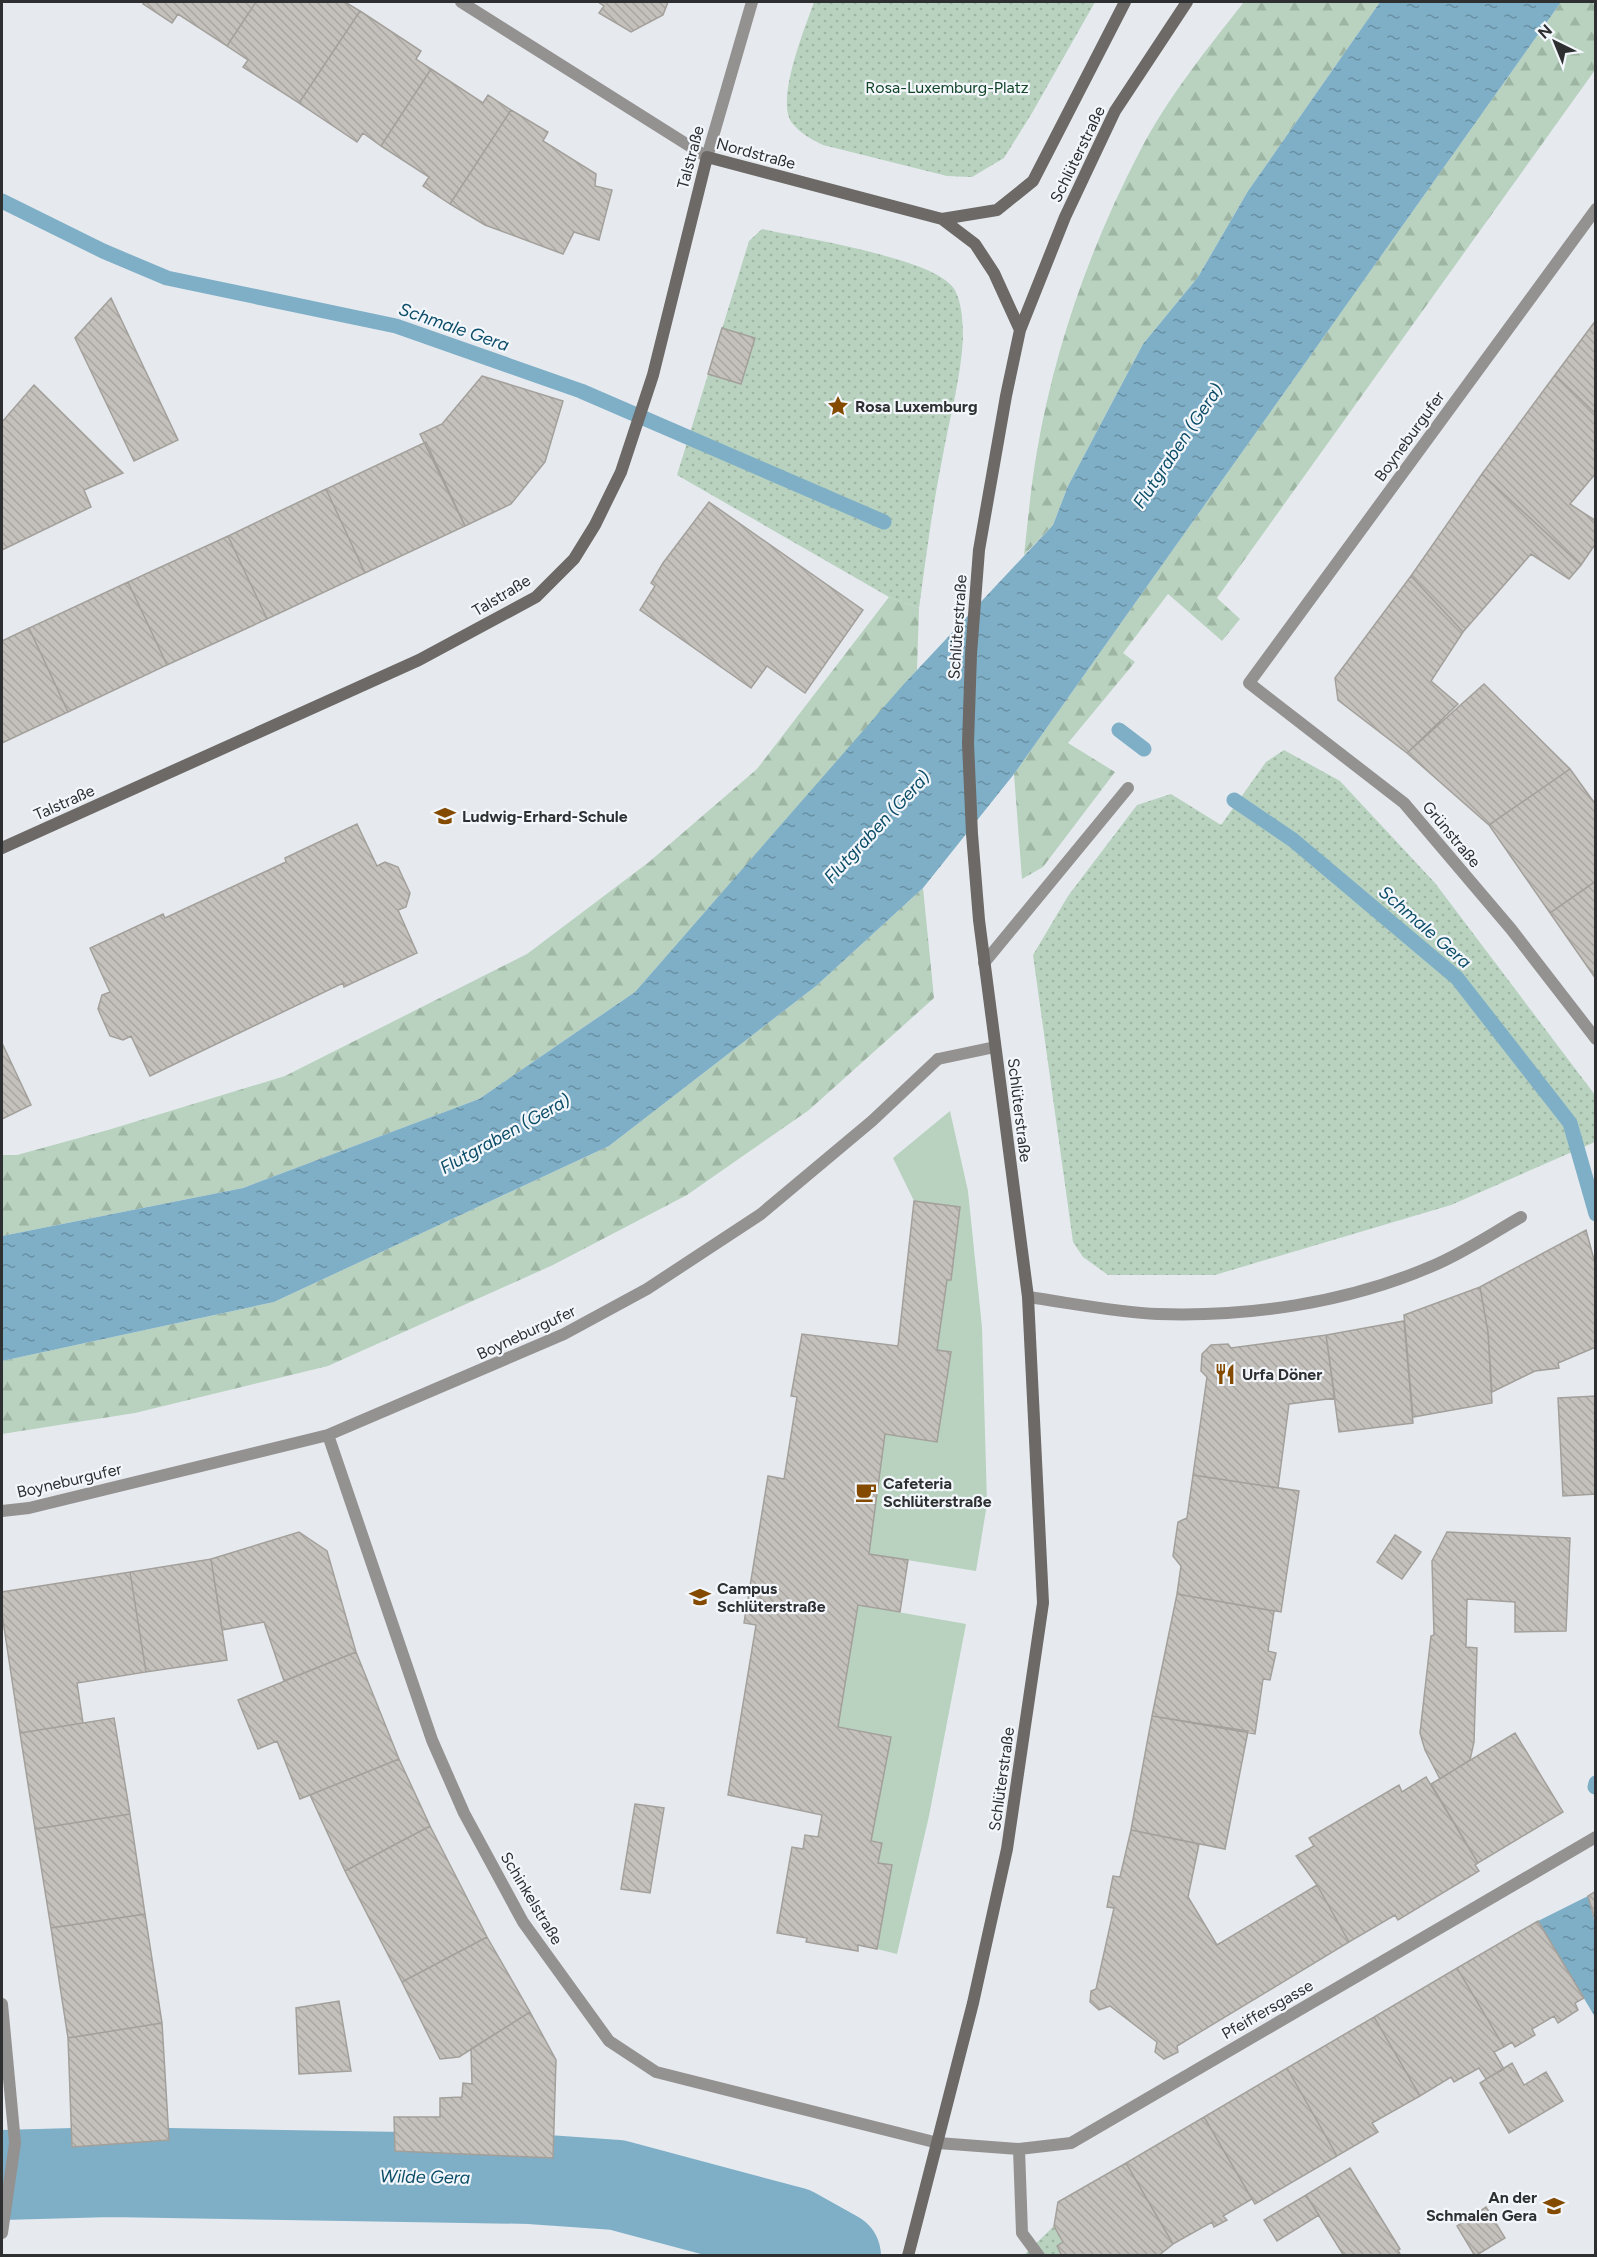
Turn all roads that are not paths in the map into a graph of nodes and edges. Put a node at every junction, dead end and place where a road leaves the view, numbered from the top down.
1 (461, 2) edge
2 (752, 2) edge
3 (1125, 2) edge
4 (1187, 2) edge
5 (706, 157) junction
6 (1596, 208) edge
7 (942, 219) junction
8 (1020, 330) junction
9 (1249, 683) joint
10 (1128, 788) dead end
11 (2, 849) edge
12 (984, 963) junction
13 (1596, 1039) edge
14 (995, 1047) junction
15 (1521, 1217) dead end
16 (1028, 1297) junction
17 (328, 1435) junction
18 (2, 1511) edge
19 (1596, 1837) edge
20 (2, 2004) edge
21 (938, 2143) junction
22 (1019, 2149) junction
23 (2, 2233) edge
24 (908, 2256) edge
25 (1039, 2256) edge

1 - 5 street, Nordstraße
2 - 5 street, Talstraße
3 - 7 main road, Schlüterstraße
4 - 8 main road, Schlüterstraße
5 - 7 main road, Nordstraße
5 - 11 main road, Talstraße
6 - 9 street, Boyneburgufer
7 - 8 main road, Nordstraße
8 - 12 main road, Schlüterstraße
9 - 13 street, Grünstraße
10 - 12 street
12 - 14 main road, Schlüterstraße
14 - 16 main road, Schlüterstraße
14 - 17 street, Boyneburgufer
15 - 16 street
16 - 21 main road, Schlüterstraße
17 - 18 street, Boyneburgufer
17 - 21 street, Schinkelstraße
19 - 22 street, Pfeiffersgasse
20 - 23 street
21 - 22 street, Pfeiffersgasse
21 - 24 main road, Schlüterstraße
22 - 25 street

